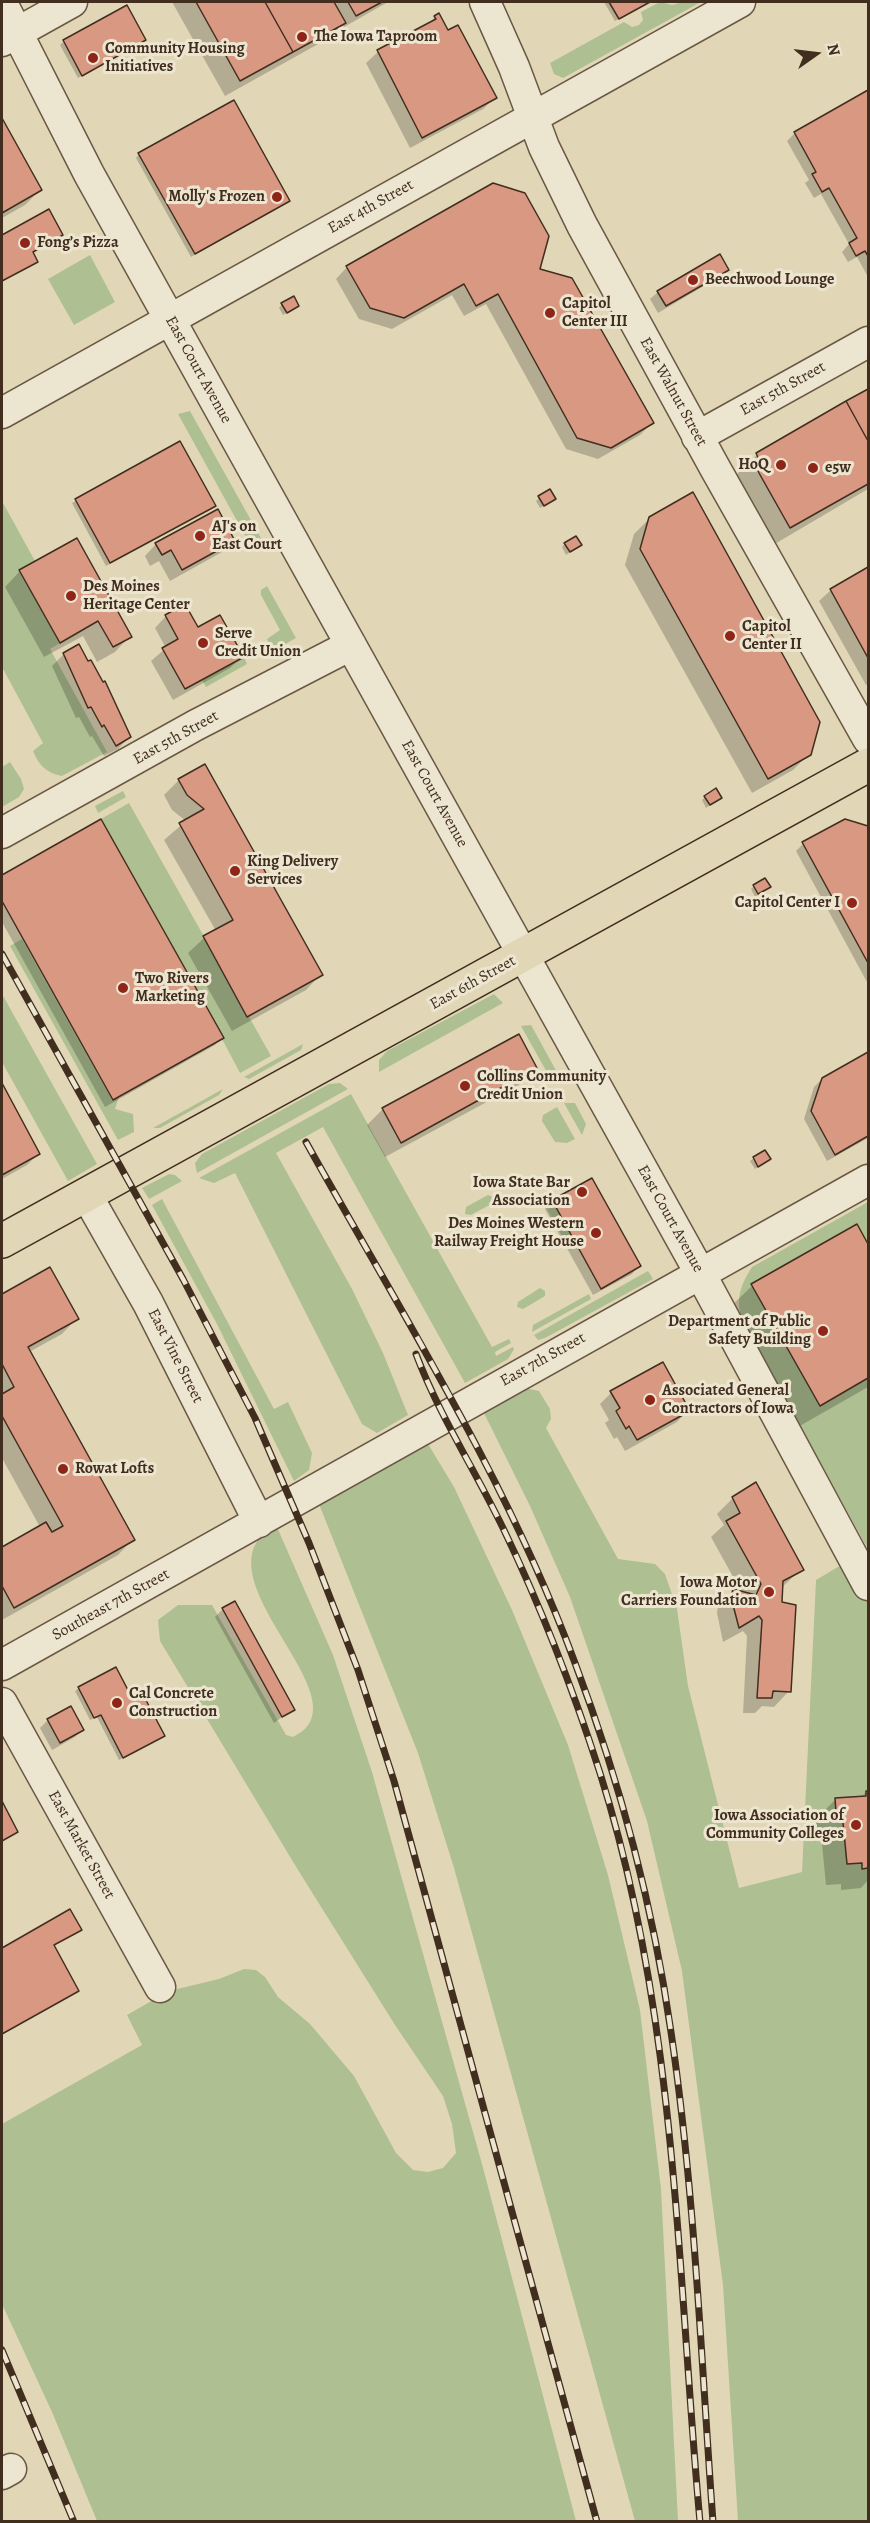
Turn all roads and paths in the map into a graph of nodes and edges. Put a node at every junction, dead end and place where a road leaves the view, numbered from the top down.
1 (72, 2) edge
2 (485, 2) edge
3 (740, 2) edge
4 (2, 3) edge
5 (9, 36) edge
6 (533, 117) junction
7 (170, 319) junction
8 (868, 342) edge
9 (2, 413) edge
10 (697, 436) junction
11 (351, 645) junction
12 (868, 740) edge
13 (868, 765) edge
14 (2, 833) edge
15 (524, 956) junction
16 (868, 1180) edge
17 (82, 1196) junction
18 (2, 1241) edge
19 (700, 1273) junction
20 (259, 1522) junction
21 (220, 1545) joint
22 (868, 1585) edge
23 (2, 1665) edge
24 (2, 1702) edge
25 (160, 1987) dead end

1 - 5 street
2 - 6 street, East Walnut Street
3 - 6 street, East 4th Street
4 - 5 street, East Court Avenue
5 - 7 street, East Court Avenue
6 - 7 street, East 4th Street
6 - 10 street, East Walnut Street
7 - 9 street, East 4th Street
7 - 11 street, East Court Avenue
8 - 10 street, East 5th Street
10 - 12 street, East Walnut Street
11 - 14 street, East 5th Street
11 - 15 street, East Court Avenue
13 - 15 main road, East 6th Street
15 - 17 main road, East 6th Street
15 - 19 street, East Court Avenue
16 - 19 street, East 7th Street
17 - 18 main road, East 6th Street
17 - 20 street, East Vine Street
19 - 20 street, East 7th Street
19 - 22 street, East Court Avenue
20 - 21 street, East 7th Street
21 - 23 street, Southeast 7th Street
24 - 25 street, East Market Street

